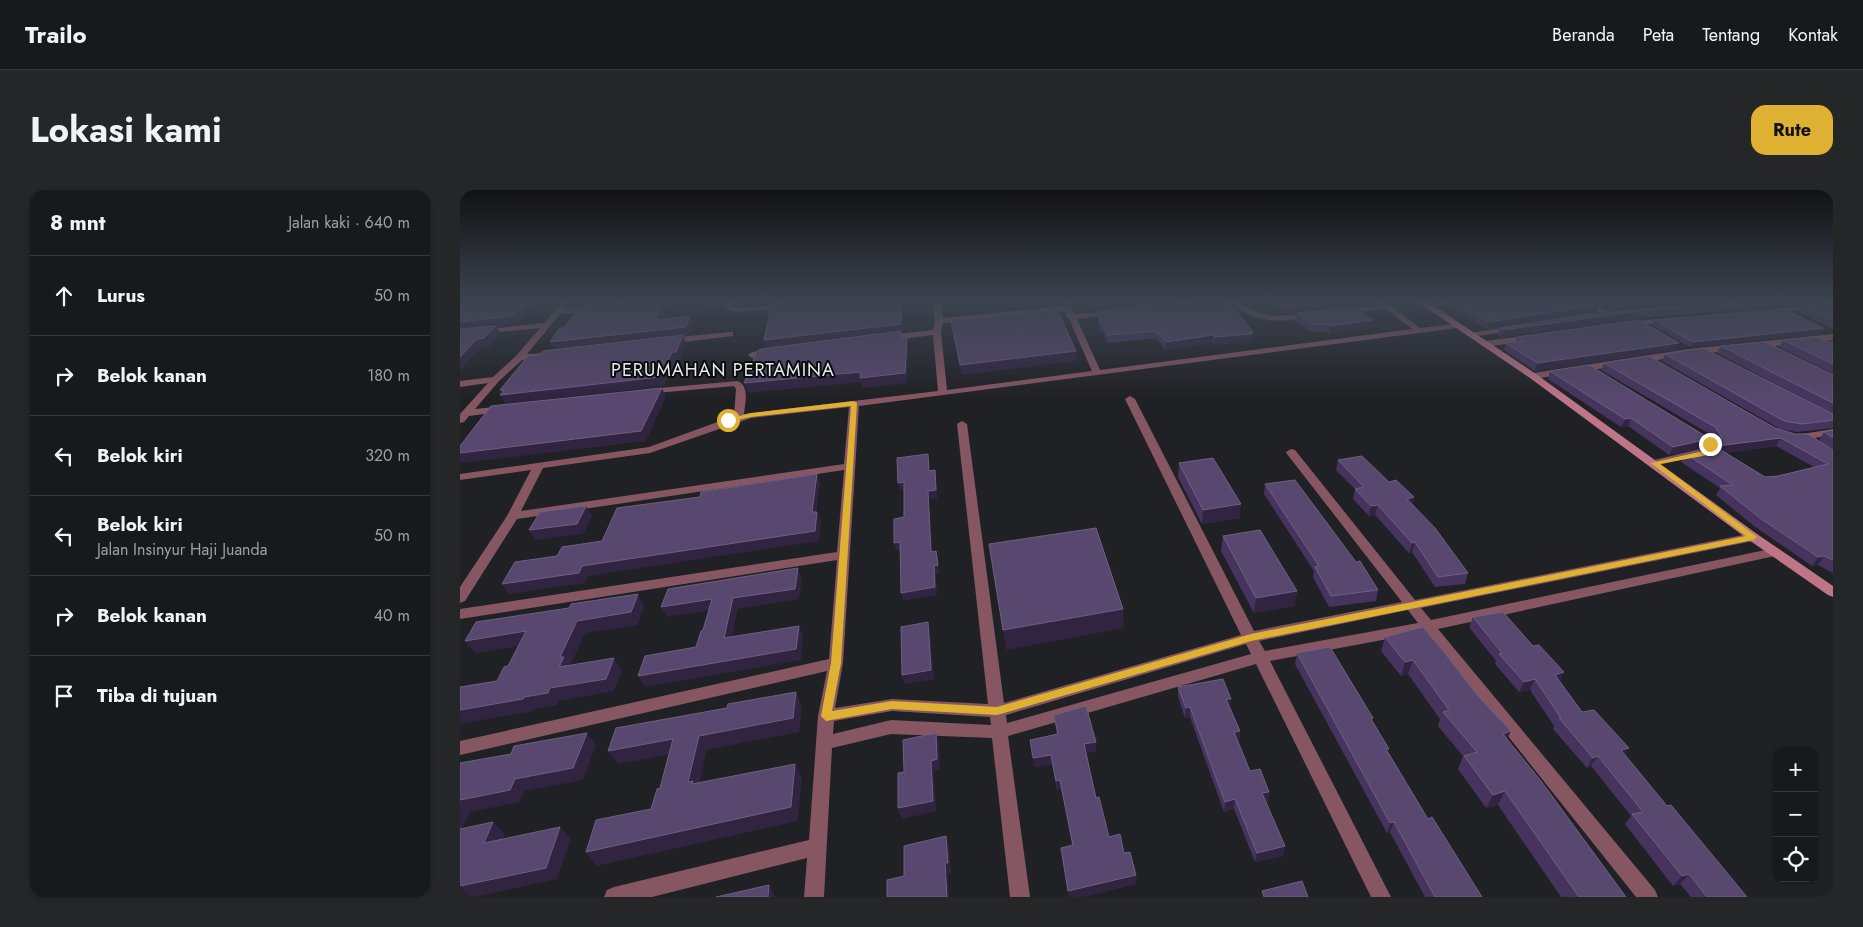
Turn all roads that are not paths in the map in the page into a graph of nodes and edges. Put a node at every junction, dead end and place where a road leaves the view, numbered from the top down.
1 (937, 332) edge
2 (541, 333) edge
3 (929, 333) edge
4 (1079, 333) edge
5 (1403, 333) edge
6 (1467, 333) edge
7 (1483, 333) edge
8 (730, 334) dead end
9 (1470, 335) junction
10 (1540, 336) edge
11 (1833, 338) edge
12 (878, 339) edge
13 (1814, 340) junction
14 (663, 341) edge
15 (1674, 343) edge
16 (1484, 344) junction
17 (1763, 345) junction
18 (1833, 348) edge
19 (781, 351) edge
20 (1702, 351) junction
21 (1689, 352) junction
22 (557, 353) edge
23 (1781, 354) edge
24 (752, 355) dead end
25 (519, 358) junction
26 (1648, 359) junction
27 (1719, 360) edge
28 (1588, 368) junction
29 (1664, 369) edge
30 (1097, 372) junction
31 (1533, 376) junction
32 (1605, 378) edge
33 (496, 379) junction
34 (460, 384) edge
35 (641, 393) edge
36 (943, 393) junction
37 (1130, 399) dead end
38 (854, 403) junction
39 (515, 407) edge
40 (463, 417) edge
41 (739, 417) junction
42 (962, 424) dead end
43 (1681, 424) edge
44 (1833, 432) edge
45 (1786, 437) edge
46 (1805, 437) junction
47 (1817, 446) edge
48 (1291, 452) dead end
49 (1654, 463) junction
50 (539, 466) junction
51 (851, 466) junction
52 (460, 477) edge
53 (513, 516) junction
54 (1753, 537) junction
55 (1775, 552) junction
56 (843, 555) junction
57 (1573, 573) junction
58 (1831, 589) edge
59 (1593, 592) junction
60 (460, 598) edge
61 (1412, 606) junction
62 (460, 614) edge
63 (1428, 626) junction
64 (1251, 637) junction
65 (1260, 657) junction
66 (836, 663) junction
67 (997, 711) junction
68 (826, 716) junction
69 (998, 732) junction
70 (824, 743) junction
71 (460, 748) edge
72 (816, 847) junction
73 (614, 897) edge
74 (814, 897) edge
75 (1020, 897) edge
76 (1381, 897) edge
77 (1648, 897) edge

1 - 36 street
2 - 25 street
3 - 12 street
4 - 30 street
5 - 30 street
6 - 9 street
7 - 9 street
8 - 14 street
9 - 16 street
10 - 16 street
11 - 13 street
13 - 17 street
13 - 18 street
15 - 21 street
16 - 31 street
17 - 20 street
17 - 23 street
19 - 24 street
20 - 21 street
20 - 27 street
21 - 26 street
22 - 25 street
25 - 33 street
26 - 28 street
26 - 29 street
28 - 31 street
28 - 32 street
30 - 36 street
31 - 49 street
33 - 34 street
33 - 40 street
35 - 41 street
36 - 38 street
37 - 64 street
38 - 41 street
38 - 51 street
39 - 40 street
41 - 50 street
42 - 67 street
43 - 49 street
44 - 46 street
45 - 46 street
46 - 47 street
48 - 61 street
49 - 54 street
50 - 52 street
50 - 53 street
51 - 53 street
51 - 56 street
53 - 60 street
54 - 55 street
54 - 57 street
55 - 58 street
55 - 59 street
56 - 62 street
56 - 66 street
57 - 59 street
57 - 61 street
59 - 63 street
61 - 63 street
61 - 64 street
63 - 65 street
63 - 77 street
64 - 65 street
64 - 67 street
65 - 69 street
65 - 76 street
66 - 68 street
66 - 71 street
67 - 68 street
67 - 69 street
68 - 70 street
69 - 70 street
69 - 75 street
70 - 72 street
72 - 73 street
72 - 74 street

